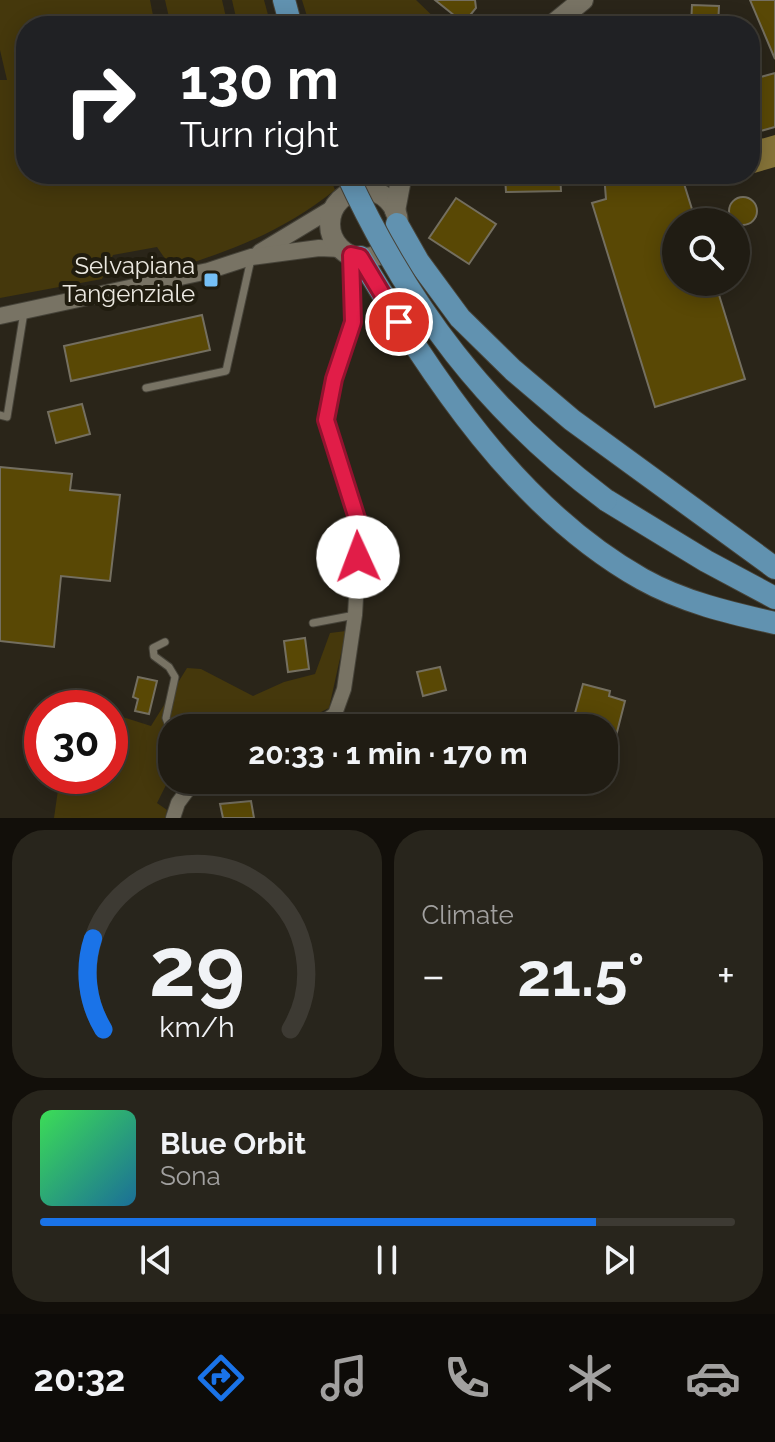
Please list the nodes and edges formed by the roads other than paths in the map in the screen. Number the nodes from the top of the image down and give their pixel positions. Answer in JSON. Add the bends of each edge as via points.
{"nodes":[{"id":1,"x":583,"y":0,"type":"edge"},
{"id":2,"x":563,"y":16,"type":"edge"},
{"id":3,"x":351,"y":184,"type":"edge"},
{"id":4,"x":353,"y":184,"type":"edge"},
{"id":5,"x":357,"y":184,"type":"edge"},
{"id":6,"x":401,"y":184,"type":"edge"},
{"id":7,"x":333,"y":208,"type":"junction"},
{"id":8,"x":396,"y":218,"type":"junction"},
{"id":9,"x":351,"y":254,"type":"junction"},
{"id":10,"x":251,"y":257,"type":"junction"},
{"id":11,"x":25,"y":310,"type":"junction"},
{"id":12,"x":0,"y":316,"type":"edge"},
{"id":13,"x":146,"y":388,"type":"dead end"},
{"id":14,"x":0,"y":415,"type":"edge"},
{"id":15,"x":775,"y":568,"type":"edge"},
{"id":16,"x":775,"y":598,"type":"edge"},
{"id":17,"x":355,"y":615,"type":"junction"},
{"id":18,"x":313,"y":623,"type":"dead end"},
{"id":19,"x":775,"y":623,"type":"edge"},
{"id":20,"x":165,"y":642,"type":"dead end"},
{"id":21,"x":167,"y":714,"type":"edge"},
{"id":22,"x":335,"y":714,"type":"edge"},
{"id":23,"x":185,"y":794,"type":"edge"},
{"id":24,"x":173,"y":818,"type":"edge"}],
"edges":[{"from":1,"to":2,"type":"main road"},
{"from":3,"to":7,"type":"main road"},
{"from":4,"to":16,"type":"main road","bridge":true,"via":[[414,300],[469,375],[547,453],[606,500]]},
{"from":5,"to":8,"type":"main road","via":[[380,194]]},
{"from":6,"to":8,"type":"main road"},
{"from":7,"to":9,"type":"main road","via":[[330,230]]},
{"from":7,"to":10,"type":"street"},
{"from":8,"to":9,"type":"main road","via":[[386,249],[369,257]]},
{"from":8,"to":15,"type":"main road","via":[[418,261],[460,318],[513,370],[572,420]]},
{"from":9,"to":10,"type":"street","via":[[319,248]]},
{"from":9,"to":17,"type":"street","via":[[353,322],[326,420],[360,528]]},
{"from":9,"to":19,"type":"main road","via":[[470,423],[553,514],[642,579],[726,612]]},
{"from":10,"to":11,"type":"street"},
{"from":10,"to":13,"type":"lane","via":[[226,371]]},
{"from":11,"to":12,"type":"street"},
{"from":11,"to":14,"type":"lane","via":[[7,417]]},
{"from":17,"to":18,"type":"lane"},
{"from":17,"to":22,"type":"street"},
{"from":20,"to":21,"type":"lane","via":[[153,648],[154,656],[175,677]]},
{"from":23,"to":24,"type":"street"}]}
